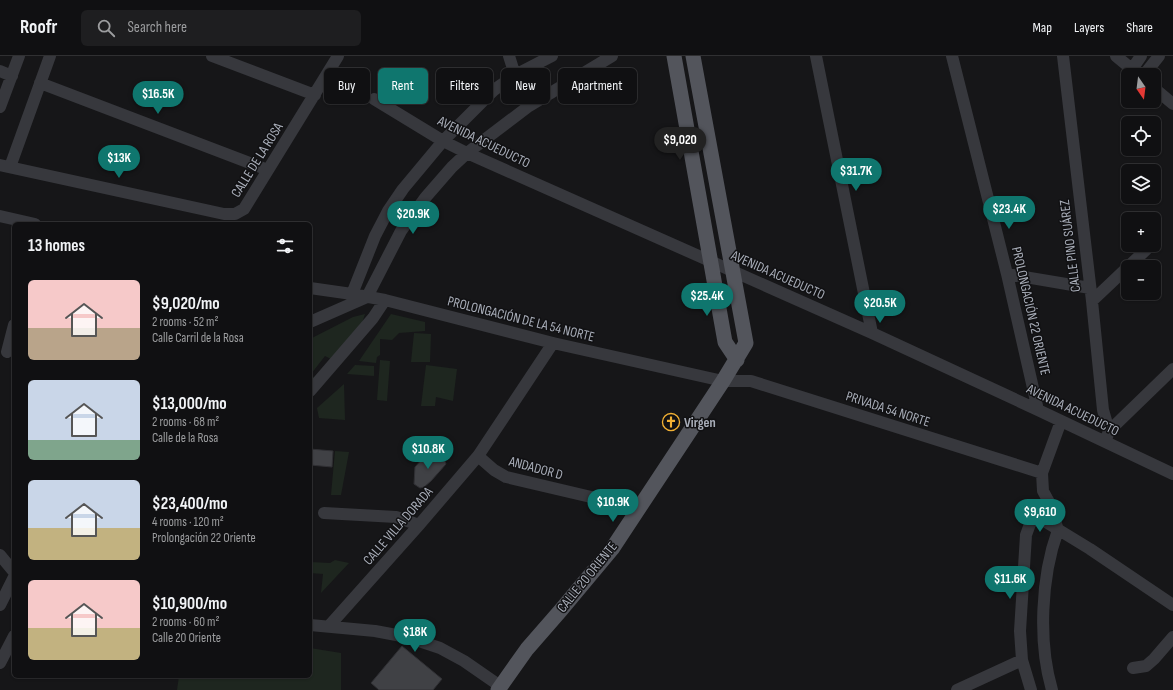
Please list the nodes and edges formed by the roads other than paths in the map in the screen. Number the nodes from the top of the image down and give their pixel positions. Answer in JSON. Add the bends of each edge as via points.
{"nodes":[{"id":1,"x":19,"y":56,"type":"edge"},
{"id":2,"x":50,"y":56,"type":"edge"},
{"id":3,"x":212,"y":56,"type":"edge"},
{"id":4,"x":338,"y":56,"type":"edge"},
{"id":5,"x":509,"y":56,"type":"edge"},
{"id":6,"x":552,"y":56,"type":"edge"},
{"id":7,"x":612,"y":56,"type":"edge"},
{"id":8,"x":674,"y":56,"type":"edge"},
{"id":9,"x":692,"y":56,"type":"edge"},
{"id":10,"x":816,"y":56,"type":"edge"},
{"id":11,"x":952,"y":56,"type":"edge"},
{"id":12,"x":1063,"y":56,"type":"edge"},
{"id":13,"x":1116,"y":56,"type":"edge"},
{"id":14,"x":1141,"y":56,"type":"edge"},
{"id":15,"x":1159,"y":56,"type":"edge"},
{"id":16,"x":513,"y":68,"type":"edge"},
{"id":17,"x":529,"y":68,"type":"edge"},
{"id":18,"x":1130,"y":68,"type":"edge"},
{"id":19,"x":1136,"y":68,"type":"edge"},
{"id":20,"x":1150,"y":68,"type":"edge"},
{"id":21,"x":0,"y":71,"type":"edge"},
{"id":22,"x":12,"y":76,"type":"junction"},
{"id":23,"x":40,"y":83,"type":"junction"},
{"id":24,"x":501,"y":85,"type":"edge"},
{"id":25,"x":1161,"y":94,"type":"edge"},
{"id":26,"x":314,"y":95,"type":"junction"},
{"id":27,"x":374,"y":99,"type":"dead end"},
{"id":28,"x":1173,"y":104,"type":"edge"},
{"id":29,"x":529,"y":106,"type":"joint"},
{"id":30,"x":0,"y":107,"type":"edge"},
{"id":31,"x":443,"y":141,"type":"junction"},
{"id":32,"x":467,"y":152,"type":"junction"},
{"id":33,"x":5,"y":166,"type":"edge"},
{"id":34,"x":268,"y":170,"type":"junction"},
{"id":35,"x":0,"y":216,"type":"edge"},
{"id":36,"x":26,"y":222,"type":"edge"},
{"id":37,"x":1144,"y":252,"type":"edge"},
{"id":38,"x":712,"y":262,"type":"junction"},
{"id":39,"x":733,"y":272,"type":"junction"},
{"id":40,"x":1007,"y":274,"type":"junction"},
{"id":41,"x":312,"y":288,"type":"edge"},
{"id":42,"x":1090,"y":288,"type":"junction"},
{"id":43,"x":352,"y":294,"type":"junction"},
{"id":44,"x":367,"y":297,"type":"junction"},
{"id":45,"x":385,"y":300,"type":"junction"},
{"id":46,"x":1092,"y":301,"type":"junction"},
{"id":47,"x":312,"y":321,"type":"edge"},
{"id":48,"x":12,"y":333,"type":"edge"},
{"id":49,"x":872,"y":333,"type":"junction"},
{"id":50,"x":552,"y":343,"type":"junction"},
{"id":51,"x":7,"y":352,"type":"edge"},
{"id":52,"x":737,"y":360,"type":"junction"},
{"id":53,"x":1173,"y":369,"type":"edge"},
{"id":54,"x":723,"y":381,"type":"junction"},
{"id":55,"x":312,"y":389,"type":"edge"},
{"id":56,"x":1038,"y":410,"type":"junction"},
{"id":57,"x":1061,"y":421,"type":"junction"},
{"id":58,"x":1107,"y":436,"type":"junction"},
{"id":59,"x":478,"y":456,"type":"junction"},
{"id":60,"x":1042,"y":473,"type":"junction"},
{"id":61,"x":1173,"y":474,"type":"edge"},
{"id":62,"x":1048,"y":502,"type":"junction"},
{"id":63,"x":638,"y":508,"type":"junction"},
{"id":64,"x":324,"y":513,"type":"dead end"},
{"id":65,"x":1036,"y":516,"type":"junction"},
{"id":66,"x":419,"y":525,"type":"junction"},
{"id":67,"x":1058,"y":530,"type":"junction"},
{"id":68,"x":0,"y":555,"type":"edge"},
{"id":69,"x":10,"y":582,"type":"edge"},
{"id":70,"x":0,"y":605,"type":"edge"},
{"id":71,"x":1173,"y":605,"type":"edge"},
{"id":72,"x":312,"y":625,"type":"edge"},
{"id":73,"x":329,"y":626,"type":"junction"},
{"id":74,"x":1173,"y":637,"type":"edge"},
{"id":75,"x":12,"y":640,"type":"edge"},
{"id":76,"x":1022,"y":660,"type":"junction"},
{"id":77,"x":0,"y":663,"type":"edge"},
{"id":78,"x":1133,"y":668,"type":"dead end"},
{"id":79,"x":1047,"y":674,"type":"junction"},
{"id":80,"x":1029,"y":684,"type":"edge"},
{"id":81,"x":499,"y":688,"type":"edge"},
{"id":82,"x":957,"y":690,"type":"edge"},
{"id":83,"x":1052,"y":690,"type":"edge"}],
"edges":[{"from":1,"to":22,"type":"street"},
{"from":2,"to":23,"type":"street"},
{"from":3,"to":26,"type":"street"},
{"from":4,"to":26,"type":"street","name":"CALLE DE LA ROSA"},
{"from":5,"to":16,"type":"street"},
{"from":6,"to":17,"type":"street"},
{"from":7,"to":29,"type":"street"},
{"from":8,"to":38,"type":"main road"},
{"from":9,"to":39,"type":"main road","name":"CALLE 20 ORIENTE"},
{"from":10,"to":49,"type":"street"},
{"from":11,"to":40,"type":"street","name":"PROLONGACIÓN 22 ORIENTE"},
{"from":12,"to":42,"type":"street","name":"CALLE PINO SUÁREZ"},
{"from":13,"to":18,"type":"street"},
{"from":14,"to":19,"type":"street"},
{"from":15,"to":20,"type":"street"},
{"from":21,"to":22,"type":"street"},
{"from":22,"to":30,"type":"street"},
{"from":23,"to":33,"type":"street"},
{"from":23,"to":34,"type":"street"},
{"from":24,"to":31,"type":"street"},
{"from":25,"to":28,"type":"street"},
{"from":26,"to":34,"type":"street","name":"CALLE DE LA ROSA"},
{"from":27,"to":31,"type":"street","name":"AVENIDA ACUEDUCTO"},
{"from":29,"to":32,"type":"street"},
{"from":31,"to":32,"type":"street","name":"AVENIDA ACUEDUCTO"},
{"from":31,"to":43,"type":"street","via":[[388,211]]},
{"from":32,"to":38,"type":"street","name":"AVENIDA ACUEDUCTO"},
{"from":32,"to":44,"type":"street","via":[[425,198],[401,231]]},
{"from":33,"to":34,"type":"street","name":"CALLE DE LA ROSA","via":[[235,214],[244,209]]},
{"from":35,"to":36,"type":"street"},
{"from":37,"to":46,"type":"street"},
{"from":38,"to":39,"type":"street","name":"AVENIDA ACUEDUCTO"},
{"from":38,"to":52,"type":"main road","via":[[725,342]]},
{"from":39,"to":49,"type":"street","name":"AVENIDA ACUEDUCTO"},
{"from":39,"to":52,"type":"main road","name":"CALLE 20 ORIENTE","via":[[746,344]]},
{"from":40,"to":42,"type":"street"},
{"from":40,"to":56,"type":"street","name":"PROLONGACIÓN 22 ORIENTE"},
{"from":41,"to":43,"type":"street","name":"PROLONGACIÓN DE LA 54 NORTE"},
{"from":42,"to":46,"type":"street","name":"CALLE PINO SUÁREZ"},
{"from":43,"to":44,"type":"street","name":"PROLONGACIÓN DE LA 54 NORTE"},
{"from":44,"to":45,"type":"street","name":"PROLONGACIÓN DE LA 54 NORTE"},
{"from":44,"to":47,"type":"street"},
{"from":45,"to":50,"type":"street","name":"PROLONGACIÓN DE LA 54 NORTE"},
{"from":45,"to":55,"type":"street","via":[[373,318]]},
{"from":46,"to":58,"type":"street","name":"CALLE PINO SUÁREZ"},
{"from":48,"to":51,"type":"street"},
{"from":49,"to":56,"type":"street","name":"AVENIDA ACUEDUCTO"},
{"from":50,"to":54,"type":"street","name":"PROLONGACIÓN DE LA 54 NORTE"},
{"from":50,"to":59,"type":"street","name":"CALLE VILLA DORADA"},
{"from":52,"to":54,"type":"main road","name":"CALLE 20 ORIENTE"},
{"from":53,"to":58,"type":"street"},
{"from":54,"to":60,"type":"street","name":"PRIVADA 54 NORTE","via":[[751,381]]},
{"from":54,"to":63,"type":"main road","name":"CALLE 20 ORIENTE"},
{"from":56,"to":57,"type":"street","name":"AVENIDA ACUEDUCTO"},
{"from":57,"to":58,"type":"street","name":"AVENIDA ACUEDUCTO"},
{"from":57,"to":60,"type":"street"},
{"from":58,"to":61,"type":"street","name":"AVENIDA ACUEDUCTO"},
{"from":59,"to":63,"type":"street","name":"ANDADOR D","via":[[506,477]]},
{"from":59,"to":66,"type":"street","name":"CALLE VILLA DORADA"},
{"from":60,"to":62,"type":"street","via":[[1043,491]]},
{"from":62,"to":65,"type":"street"},
{"from":62,"to":67,"type":"street"},
{"from":63,"to":81,"type":"main road","name":"CALLE 20 ORIENTE","via":[[612,549],[527,649]]},
{"from":64,"to":66,"type":"street","via":[[396,517]]},
{"from":65,"to":67,"type":"street"},
{"from":65,"to":76,"type":"street","via":[[1026,535],[1020,631]]},
{"from":66,"to":73,"type":"street","name":"CALLE VILLA DORADA"},
{"from":67,"to":71,"type":"street"},
{"from":67,"to":79,"type":"street","via":[[1053,542],[1046,580],[1044,632]]},
{"from":68,"to":69,"type":"street"},
{"from":69,"to":70,"type":"street"},
{"from":72,"to":73,"type":"street"},
{"from":73,"to":81,"type":"street","via":[[407,637],[440,648],[464,661]]},
{"from":74,"to":78,"type":"street","via":[[1146,666]]},
{"from":75,"to":77,"type":"street"},
{"from":76,"to":80,"type":"street"},
{"from":76,"to":82,"type":"street"},
{"from":79,"to":80,"type":"street"},
{"from":79,"to":83,"type":"street"}]}
